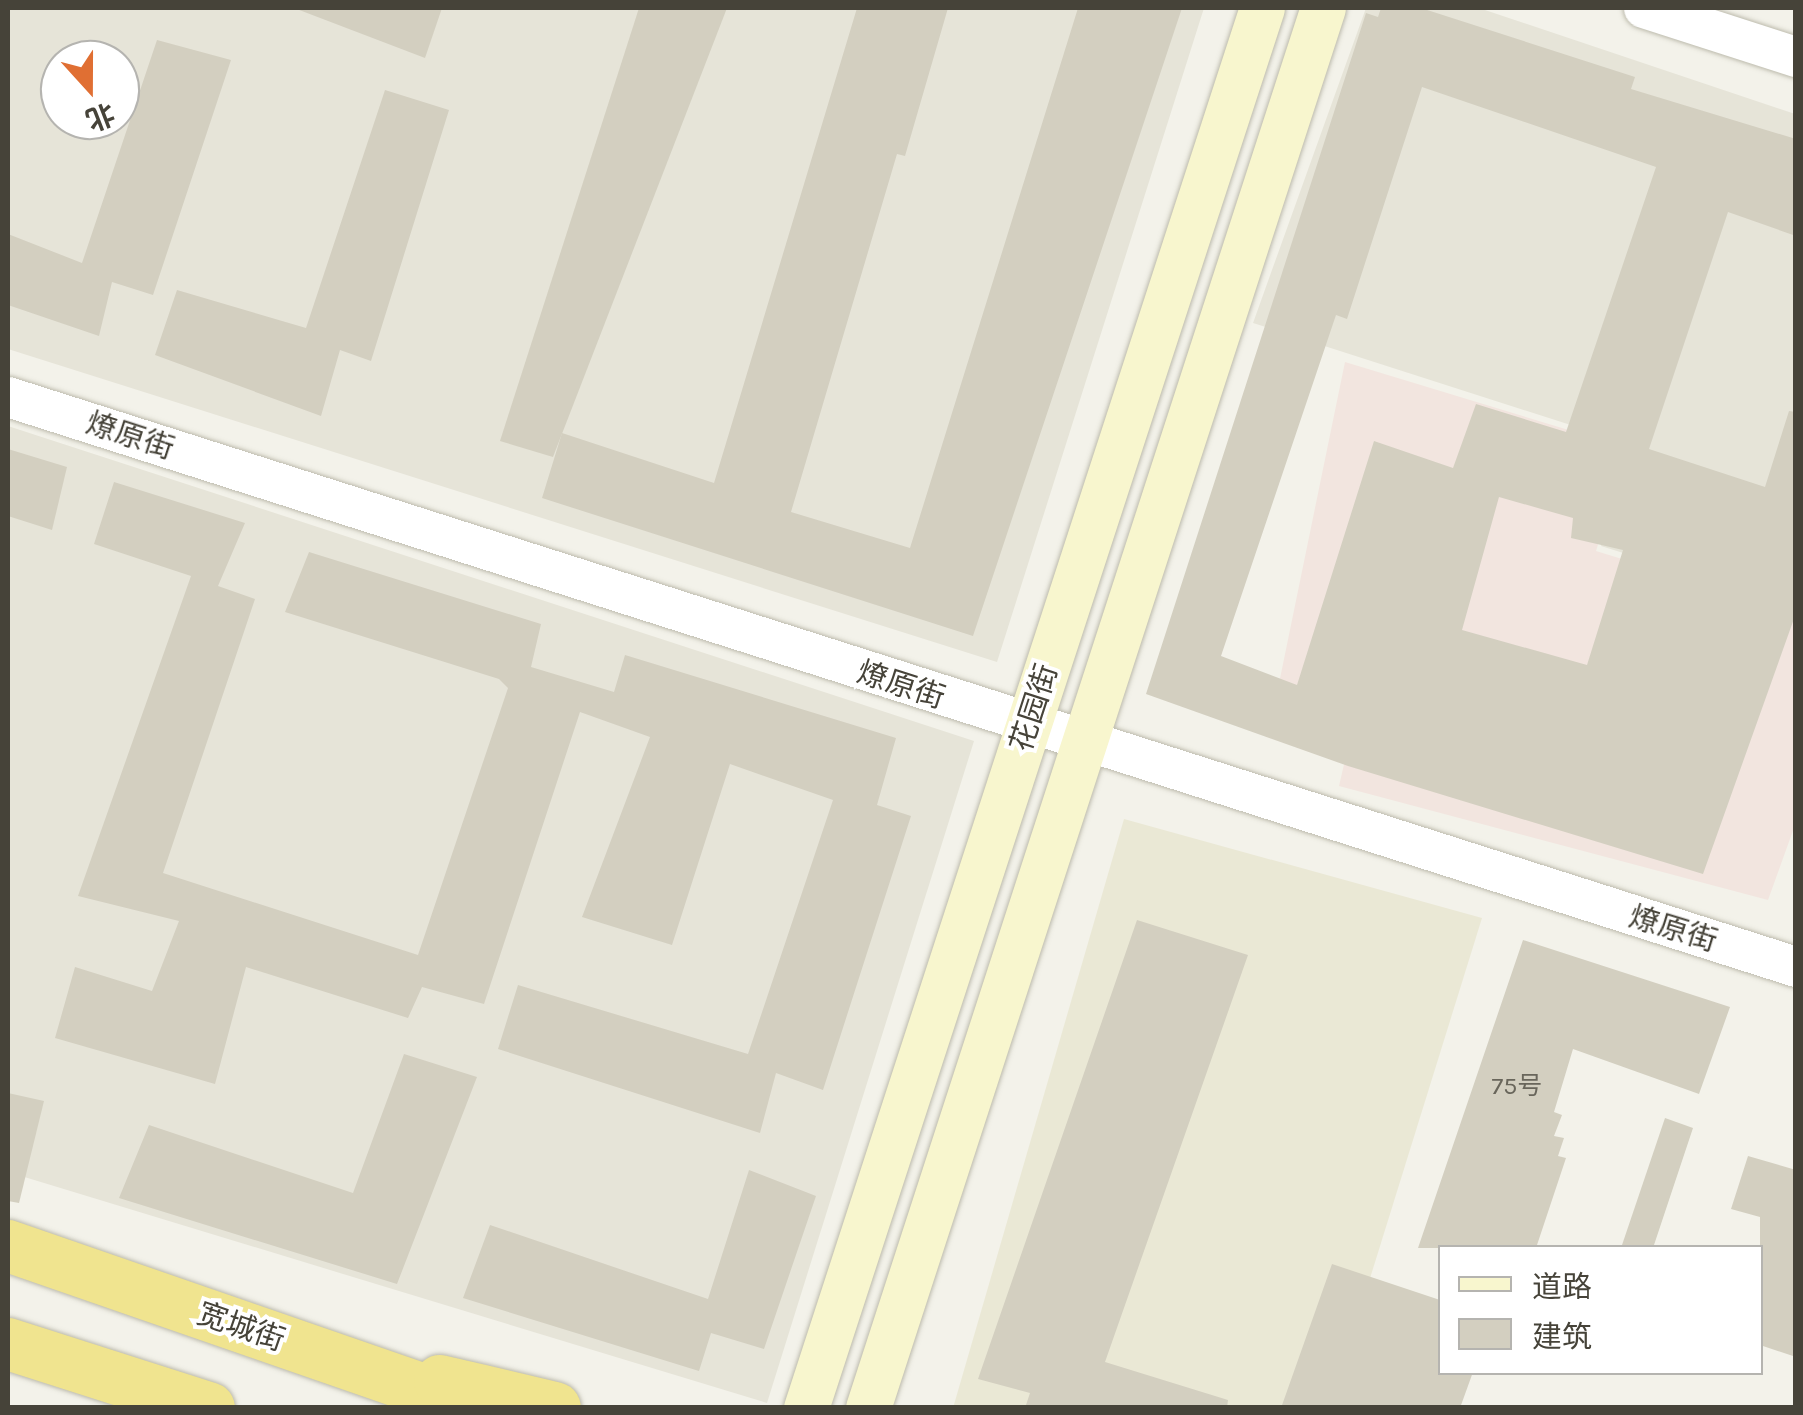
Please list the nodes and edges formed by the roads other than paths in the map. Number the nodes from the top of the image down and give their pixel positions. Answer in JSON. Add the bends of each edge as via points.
{"nodes":[{"id":1,"x":1262,"y":8,"type":"edge"},
{"id":2,"x":1323,"y":8,"type":"edge"},
{"id":3,"x":1644,"y":8,"type":"edge"},
{"id":4,"x":1796,"y":57,"type":"edge"},
{"id":5,"x":8,"y":397,"type":"edge"},
{"id":6,"x":1028,"y":726,"type":"junction"},
{"id":7,"x":1084,"y":744,"type":"junction"},
{"id":8,"x":1796,"y":968,"type":"edge"},
{"id":9,"x":8,"y":1246,"type":"edge"},
{"id":10,"x":8,"y":1344,"type":"edge"},
{"id":11,"x":323,"y":1355,"type":"junction"},
{"id":12,"x":210,"y":1408,"type":"edge"},
{"id":13,"x":476,"y":1408,"type":"edge"},
{"id":14,"x":556,"y":1408,"type":"edge"},
{"id":15,"x":806,"y":1408,"type":"edge"},
{"id":16,"x":868,"y":1408,"type":"edge"}],
"edges":[{"from":1,"to":6,"type":"main road","name":"花园街"},
{"from":2,"to":7,"type":"main road","name":"花园街"},
{"from":3,"to":4,"type":"street"},
{"from":5,"to":6,"type":"street","name":"燎原街"},
{"from":6,"to":7,"type":"street","name":"燎原街"},
{"from":6,"to":15,"type":"main road","name":"花园街"},
{"from":7,"to":8,"type":"street","name":"燎原街"},
{"from":7,"to":16,"type":"main road","name":"花园街"},
{"from":9,"to":11,"type":"highway","name":"宽城街"},
{"from":10,"to":12,"type":"highway"},
{"from":11,"to":13,"type":"highway","name":"宽城街"},
{"from":11,"to":14,"type":"highway"}]}
